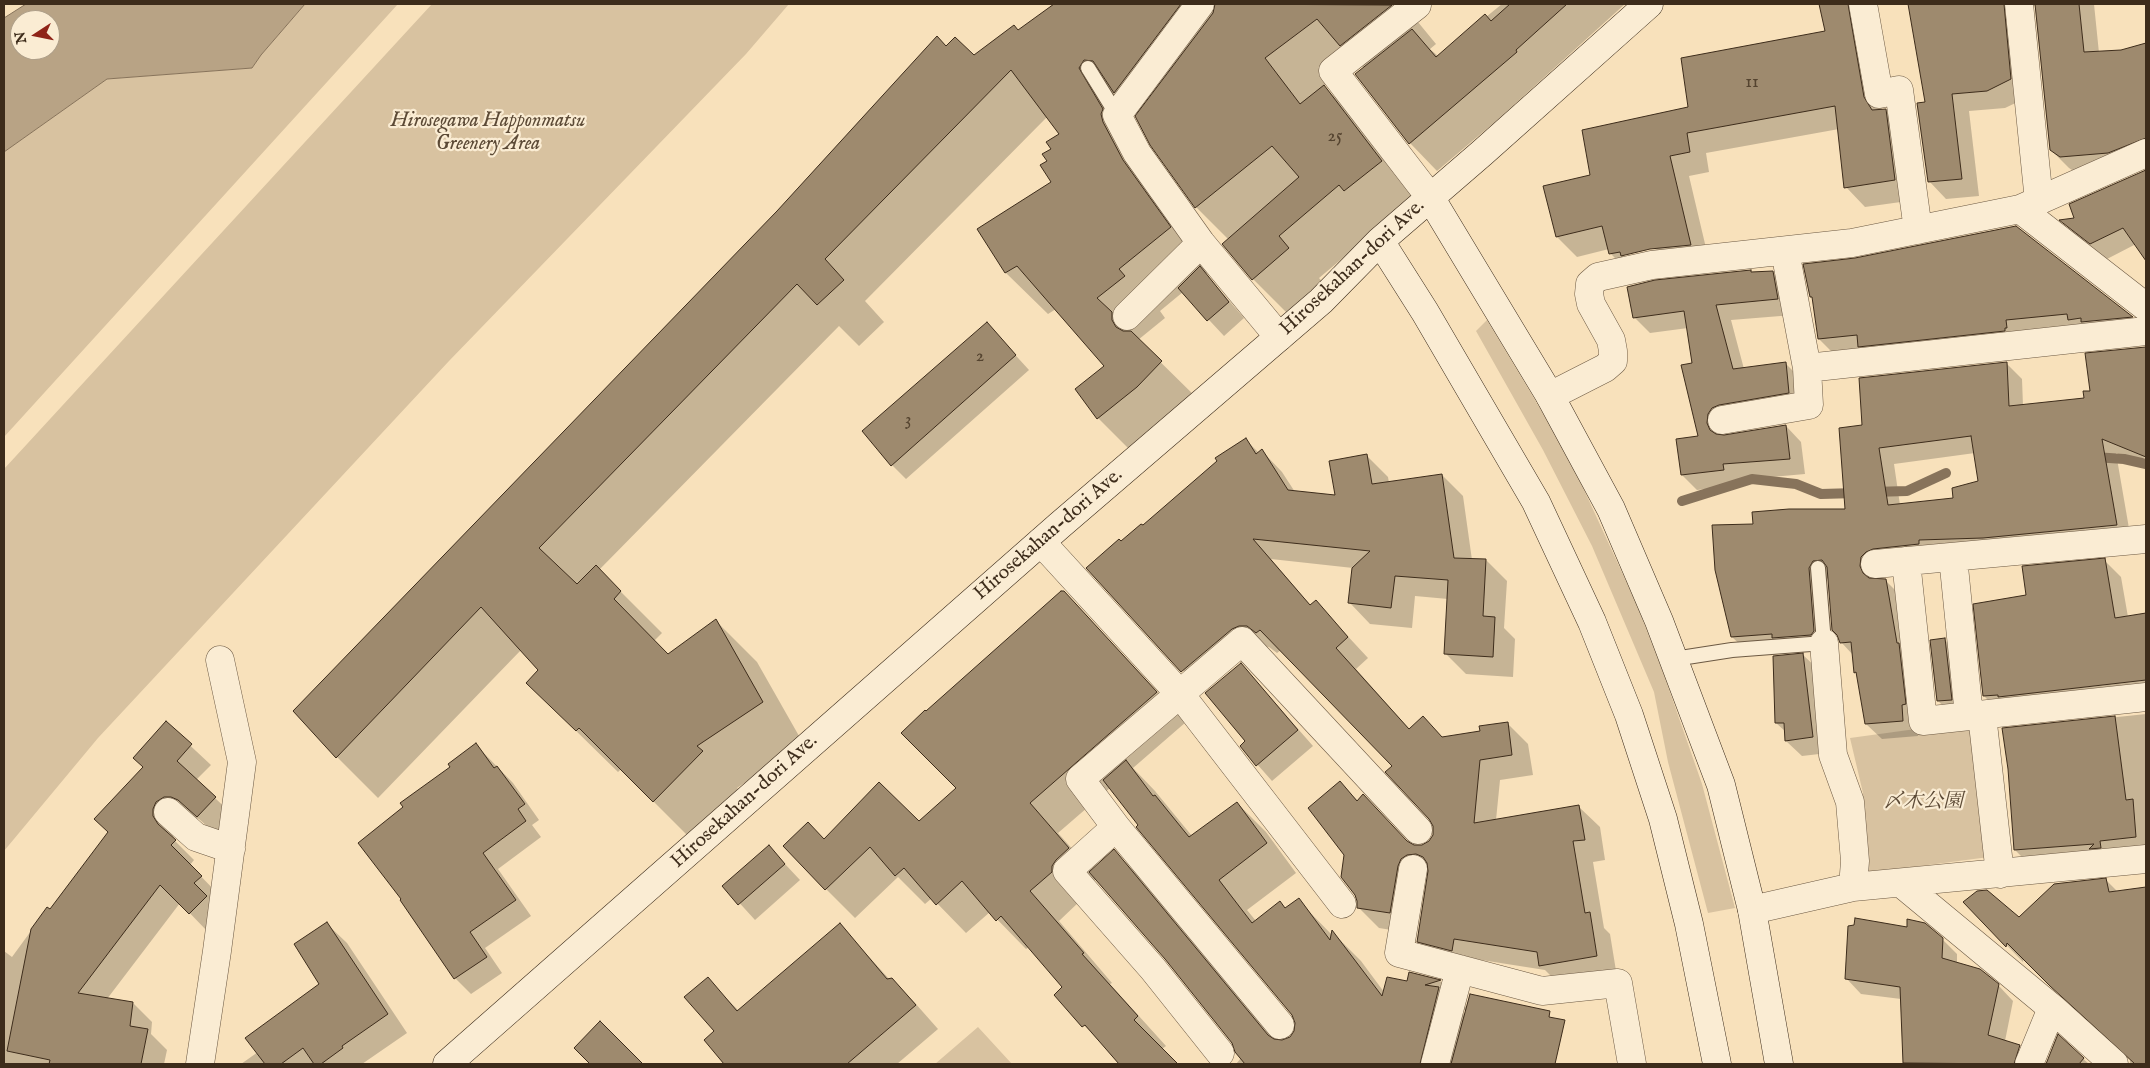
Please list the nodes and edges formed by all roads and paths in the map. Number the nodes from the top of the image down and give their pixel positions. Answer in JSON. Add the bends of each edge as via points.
{"nodes":[{"id":1,"x":1649,"y":4,"type":"edge"},
{"id":2,"x":1863,"y":4,"type":"edge"},
{"id":3,"x":2019,"y":4,"type":"edge"},
{"id":4,"x":1197,"y":5,"type":"edge"},
{"id":5,"x":1417,"y":5,"type":"dead end"},
{"id":6,"x":1088,"y":68,"type":"dead end"},
{"id":7,"x":1117,"y":115,"type":"junction"},
{"id":8,"x":2146,"y":153,"type":"edge"},
{"id":9,"x":1430,"y":197,"type":"junction"},
{"id":10,"x":2030,"y":205,"type":"junction"},
{"id":11,"x":1918,"y":230,"type":"junction"},
{"id":12,"x":1380,"y":241,"type":"junction"},
{"id":13,"x":1201,"y":243,"type":"junction"},
{"id":14,"x":1784,"y":251,"type":"junction"},
{"id":15,"x":2146,"y":307,"type":"edge"},
{"id":16,"x":1127,"y":316,"type":"dead end"},
{"id":17,"x":2146,"y":331,"type":"edge"},
{"id":18,"x":1279,"y":337,"type":"junction"},
{"id":19,"x":1807,"y":368,"type":"junction"},
{"id":20,"x":1550,"y":396,"type":"junction"},
{"id":21,"x":1722,"y":420,"type":"dead end"},
{"id":22,"x":2146,"y":539,"type":"edge"},
{"id":23,"x":1041,"y":542,"type":"junction"},
{"id":24,"x":1953,"y":557,"type":"junction"},
{"id":25,"x":1906,"y":561,"type":"junction"},
{"id":26,"x":1875,"y":564,"type":"dead end"},
{"id":27,"x":1818,"y":568,"type":"dead end"},
{"id":28,"x":1824,"y":643,"type":"junction"},
{"id":29,"x":1674,"y":659,"type":"junction"},
{"id":30,"x":220,"y":660,"type":"dead end"},
{"id":31,"x":1180,"y":694,"type":"junction"},
{"id":32,"x":2146,"y":697,"type":"edge"},
{"id":33,"x":1976,"y":716,"type":"junction"},
{"id":34,"x":168,"y":812,"type":"dead end"},
{"id":35,"x":1116,"y":827,"type":"junction"},
{"id":36,"x":1418,"y":830,"type":"dead end"},
{"id":37,"x":231,"y":849,"type":"junction"},
{"id":38,"x":2146,"y":860,"type":"edge"},
{"id":39,"x":1413,"y":869,"type":"dead end"},
{"id":40,"x":2000,"y":874,"type":"junction"},
{"id":41,"x":1901,"y":883,"type":"junction"},
{"id":42,"x":1853,"y":887,"type":"junction"},
{"id":43,"x":1342,"y":904,"type":"dead end"},
{"id":44,"x":1752,"y":910,"type":"junction"},
{"id":45,"x":1460,"y":969,"type":"junction"},
{"id":46,"x":2052,"y":1008,"type":"junction"},
{"id":47,"x":1280,"y":1025,"type":"dead end"},
{"id":48,"x":1220,"y":1053,"type":"dead end"},
{"id":49,"x":200,"y":1064,"type":"edge"},
{"id":50,"x":447,"y":1064,"type":"edge"},
{"id":51,"x":1435,"y":1064,"type":"edge"},
{"id":52,"x":1632,"y":1064,"type":"edge"},
{"id":53,"x":1717,"y":1064,"type":"edge"},
{"id":54,"x":1779,"y":1064,"type":"edge"},
{"id":55,"x":2029,"y":1064,"type":"edge"},
{"id":56,"x":2114,"y":1064,"type":"edge"}],
"edges":[{"from":1,"to":9,"type":"street","name":"Hirosekahan-dori Ave."},
{"from":2,"to":11,"type":"street","via":[[1879,94],[1899,90]]},
{"from":3,"to":10,"type":"street"},
{"from":4,"to":7,"type":"street"},
{"from":5,"to":9,"type":"street","via":[[1333,71]]},
{"from":6,"to":7,"type":"lane"},
{"from":7,"to":13,"type":"street","via":[[1138,152]]},
{"from":8,"to":10,"type":"street"},
{"from":9,"to":12,"type":"street","name":"Hirosekahan-dori Ave."},
{"from":9,"to":20,"type":"street"},
{"from":10,"to":11,"type":"street"},
{"from":10,"to":15,"type":"street"},
{"from":11,"to":14,"type":"street","via":[[1852,243]]},
{"from":12,"to":18,"type":"street","name":"Hirosekahan-dori Ave.","via":[[1321,301]]},
{"from":12,"to":53,"type":"street","via":[[1536,502],[1595,630],[1629,715],[1663,819],[1689,924]]},
{"from":13,"to":16,"type":"street"},
{"from":13,"to":18,"type":"street"},
{"from":14,"to":19,"type":"street"},
{"from":14,"to":20,"type":"street","via":[[1652,265],[1598,277],[1590,284],[1589,294],[1591,304],[1611,340],[1612,361],[1605,368]]},
{"from":17,"to":19,"type":"street"},
{"from":18,"to":23,"type":"street","name":"Hirosekahan-dori Ave."},
{"from":19,"to":21,"type":"street","via":[[1809,405]]},
{"from":20,"to":29,"type":"street","via":[[1611,509]]},
{"from":22,"to":24,"type":"street"},
{"from":23,"to":31,"type":"street"},
{"from":23,"to":50,"type":"street","name":"Hirosekahan-dori Ave."},
{"from":24,"to":25,"type":"street"},
{"from":24,"to":33,"type":"street"},
{"from":25,"to":26,"type":"street"},
{"from":25,"to":33,"type":"street","via":[[1923,721]]},
{"from":27,"to":28,"type":"lane"},
{"from":28,"to":29,"type":"lane","via":[[1732,650]]},
{"from":28,"to":42,"type":"street","via":[[1834,755],[1850,802],[1855,860]]},
{"from":29,"to":44,"type":"street","via":[[1721,785]]},
{"from":30,"to":37,"type":"street","via":[[242,762]]},
{"from":31,"to":35,"type":"street","via":[[1080,779]]},
{"from":31,"to":36,"type":"street","via":[[1242,641]]},
{"from":31,"to":43,"type":"street"},
{"from":32,"to":33,"type":"street"},
{"from":33,"to":40,"type":"street"},
{"from":34,"to":37,"type":"street","via":[[196,837]]},
{"from":35,"to":47,"type":"street"},
{"from":35,"to":48,"type":"street","via":[[1067,872],[1153,969]]},
{"from":37,"to":49,"type":"street"},
{"from":38,"to":40,"type":"street"},
{"from":39,"to":45,"type":"street","via":[[1399,953]]},
{"from":40,"to":41,"type":"street"},
{"from":41,"to":42,"type":"street"},
{"from":41,"to":46,"type":"street"},
{"from":42,"to":44,"type":"street"},
{"from":44,"to":54,"type":"street"},
{"from":45,"to":51,"type":"street"},
{"from":45,"to":52,"type":"street","via":[[1542,991],[1618,983]]},
{"from":46,"to":55,"type":"street"},
{"from":46,"to":56,"type":"street"}]}
